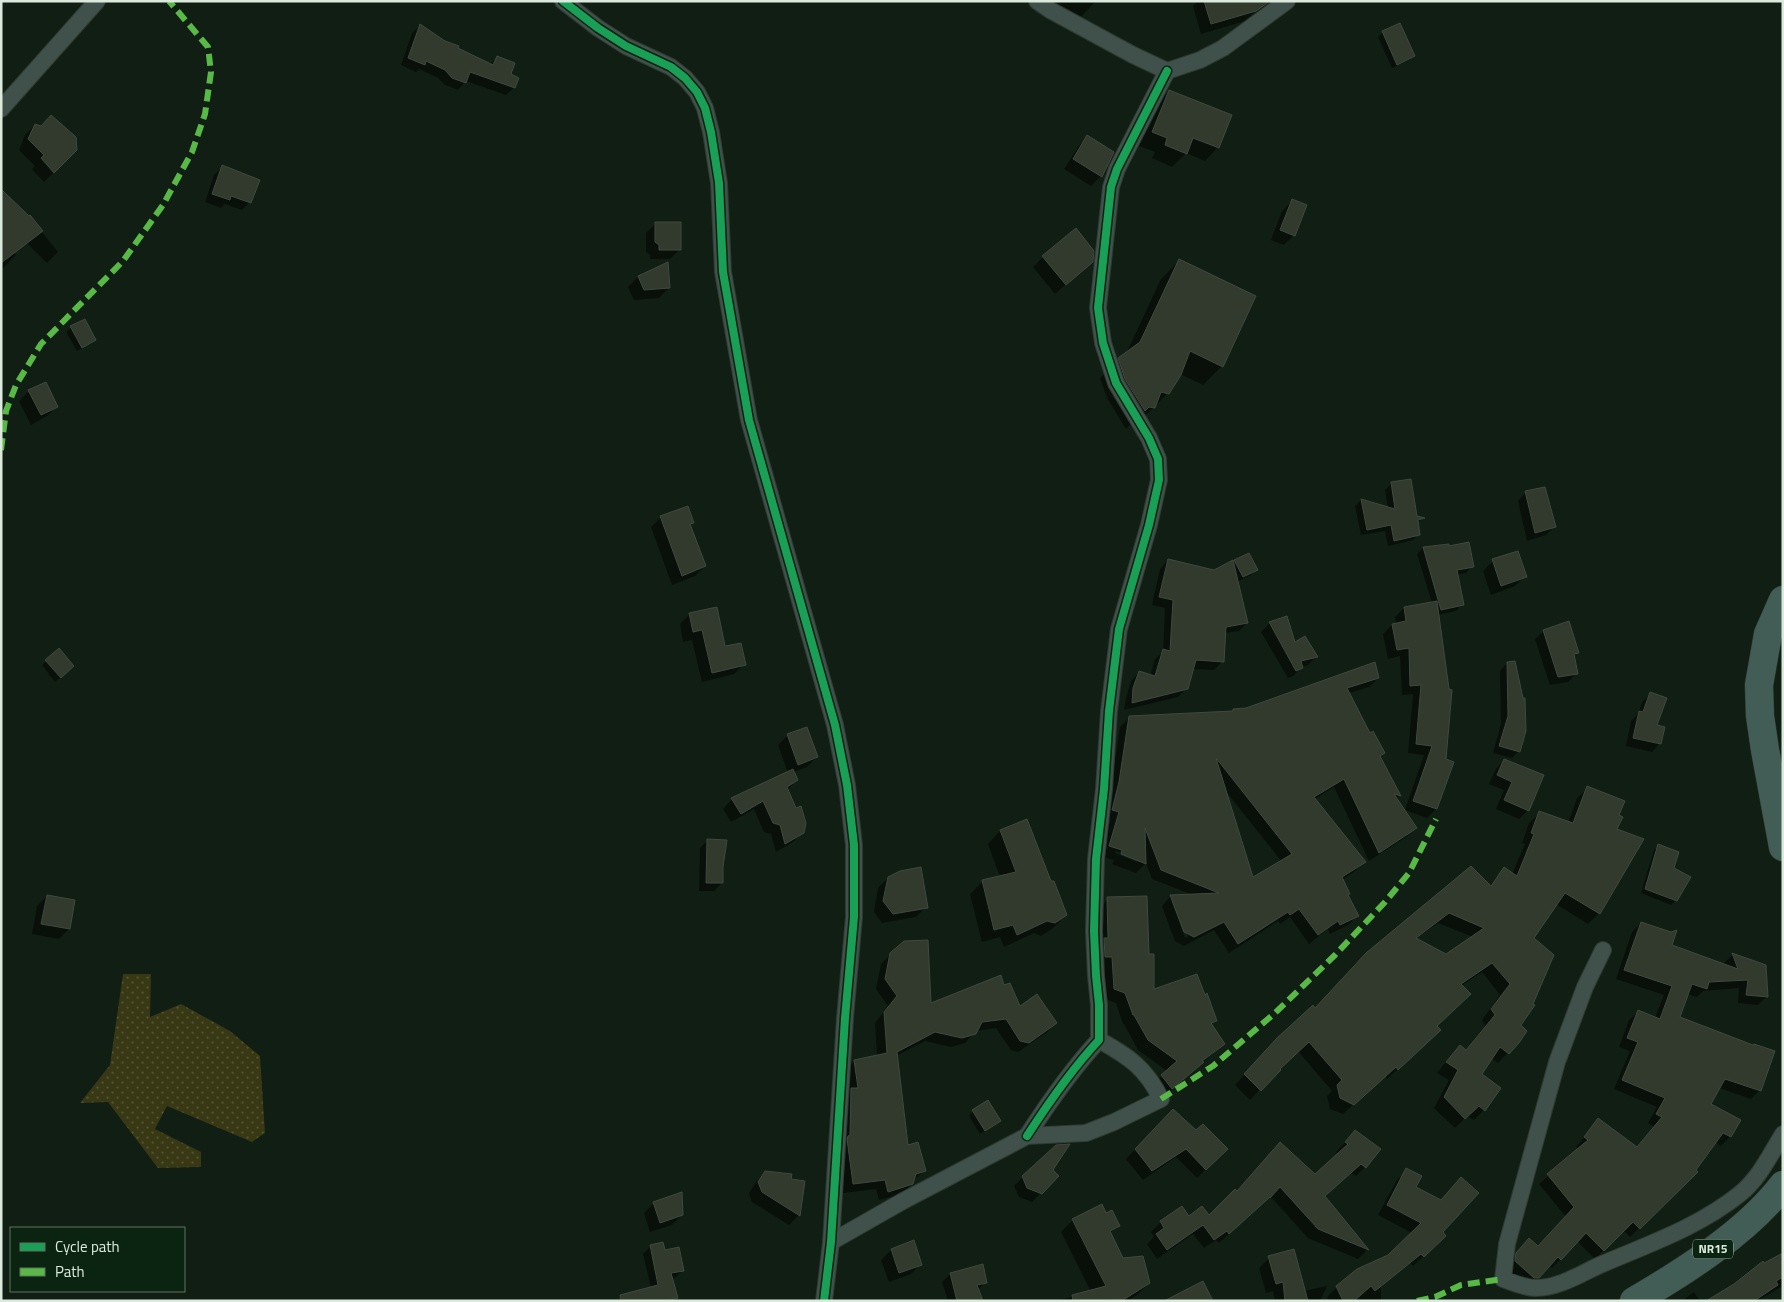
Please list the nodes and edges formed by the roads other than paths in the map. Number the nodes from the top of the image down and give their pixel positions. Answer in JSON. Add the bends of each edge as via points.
{"nodes":[{"id":1,"x":97,"y":1,"type":"edge"},
{"id":2,"x":563,"y":1,"type":"edge"},
{"id":3,"x":1038,"y":1,"type":"edge"},
{"id":4,"x":1287,"y":1,"type":"edge"},
{"id":5,"x":1167,"y":71,"type":"junction"},
{"id":6,"x":1,"y":109,"type":"edge"},
{"id":7,"x":1783,"y":600,"type":"edge"},
{"id":8,"x":1783,"y":847,"type":"edge"},
{"id":9,"x":1603,"y":950,"type":"dead end"},
{"id":10,"x":1099,"y":1040,"type":"junction"},
{"id":11,"x":1783,"y":1134,"type":"edge"},
{"id":12,"x":1027,"y":1136,"type":"junction"},
{"id":13,"x":1783,"y":1185,"type":"edge"},
{"id":14,"x":832,"y":1242,"type":"junction"},
{"id":15,"x":824,"y":1301,"type":"edge"},
{"id":16,"x":1634,"y":1301,"type":"edge"}],
"edges":[{"from":1,"to":6,"type":"street"},
{"from":2,"to":14,"type":"street","via":[[598,28],[671,67],[685,78],[705,108],[711,132],[719,183],[723,272],[749,420],[835,724],[854,845],[854,917]]},
{"from":3,"to":5,"type":"street"},
{"from":4,"to":5,"type":"street","via":[[1223,48]]},
{"from":5,"to":10,"type":"street","via":[[1116,169],[1111,187],[1098,308],[1103,343],[1116,383],[1149,438],[1158,459],[1159,480],[1119,629],[1109,711],[1095,877]]},
{"from":7,"to":8,"type":"highway","via":[[1768,634],[1759,685],[1765,750]]},
{"from":9,"to":11,"type":"street","via":[[1585,987],[1557,1062],[1507,1244],[1504,1279],[1537,1288],[1561,1283],[1681,1231],[1743,1192],[1759,1174]]},
{"from":10,"to":12,"type":"street","via":[[1077,1063]]},
{"from":10,"to":12,"type":"street","via":[[1125,1054],[1142,1069],[1161,1099],[1086,1133]]},
{"from":12,"to":14,"type":"street"},
{"from":13,"to":16,"type":"highway","number":"NR15","via":[[1738,1230],[1702,1258]]},
{"from":14,"to":15,"type":"street"}]}
